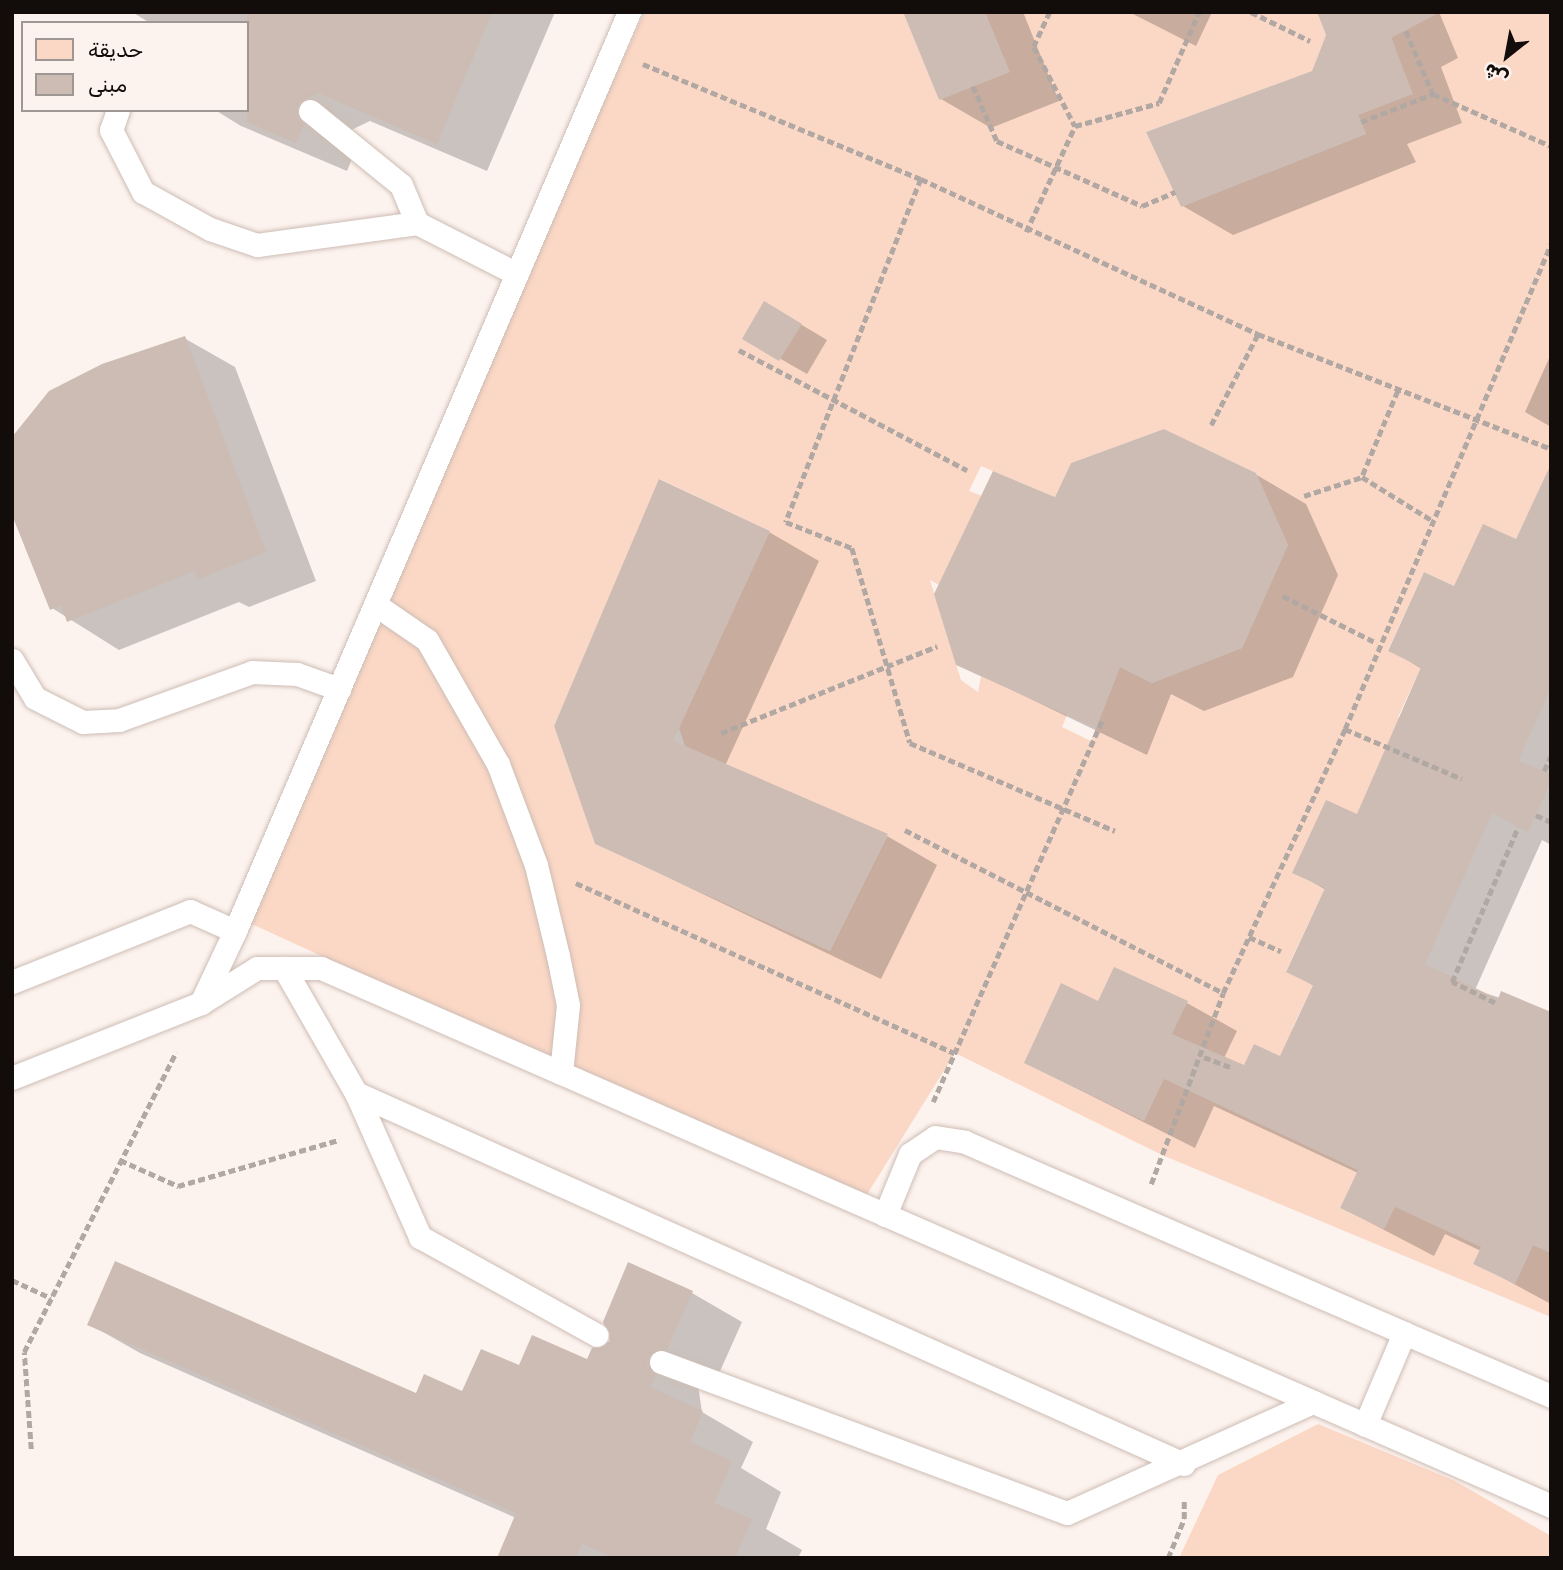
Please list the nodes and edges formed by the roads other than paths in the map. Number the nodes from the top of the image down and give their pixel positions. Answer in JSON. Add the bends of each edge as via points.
{"nodes":[{"id":1,"x":629,"y":12,"type":"edge"},
{"id":2,"x":310,"y":111,"type":"dead end"},
{"id":3,"x":117,"y":112,"type":"edge"},
{"id":4,"x":417,"y":223,"type":"junction"},
{"id":5,"x":517,"y":274,"type":"junction"},
{"id":6,"x":376,"y":605,"type":"junction"},
{"id":7,"x":12,"y":660,"type":"edge"},
{"id":8,"x":339,"y":689,"type":"junction"},
{"id":9,"x":235,"y":931,"type":"junction"},
{"id":10,"x":284,"y":968,"type":"junction"},
{"id":11,"x":12,"y":982,"type":"edge"},
{"id":12,"x":201,"y":1003,"type":"junction"},
{"id":13,"x":561,"y":1073,"type":"junction"},
{"id":14,"x":12,"y":1078,"type":"edge"},
{"id":15,"x":356,"y":1093,"type":"junction"},
{"id":16,"x":885,"y":1215,"type":"junction"},
{"id":17,"x":1404,"y":1333,"type":"junction"},
{"id":18,"x":597,"y":1335,"type":"dead end"},
{"id":19,"x":662,"y":1362,"type":"dead end"},
{"id":20,"x":1551,"y":1396,"type":"edge"},
{"id":21,"x":1313,"y":1402,"type":"junction"},
{"id":22,"x":1365,"y":1424,"type":"junction"},
{"id":23,"x":1184,"y":1464,"type":"junction"},
{"id":24,"x":1551,"y":1506,"type":"edge"}],
"edges":[{"from":1,"to":5,"type":"lane"},
{"from":2,"to":4,"type":"lane","via":[[401,185]]},
{"from":3,"to":4,"type":"lane","via":[[111,130],[143,192],[210,229],[257,246]]},
{"from":4,"to":5,"type":"lane"},
{"from":5,"to":6,"type":"lane"},
{"from":6,"to":8,"type":"lane"},
{"from":6,"to":13,"type":"lane","via":[[427,640],[498,764],[536,865],[568,1005]]},
{"from":7,"to":8,"type":"lane","via":[[35,698],[83,722],[119,720],[252,672],[297,674]]},
{"from":8,"to":9,"type":"lane"},
{"from":9,"to":11,"type":"lane","via":[[190,911]]},
{"from":9,"to":12,"type":"lane"},
{"from":10,"to":12,"type":"lane","via":[[257,968]]},
{"from":10,"to":13,"type":"lane","via":[[321,968]]},
{"from":10,"to":15,"type":"lane"},
{"from":12,"to":14,"type":"lane"},
{"from":13,"to":16,"type":"lane"},
{"from":15,"to":18,"type":"lane","via":[[421,1237]]},
{"from":15,"to":23,"type":"lane"},
{"from":16,"to":17,"type":"lane","via":[[910,1154],[935,1137],[965,1142]]},
{"from":16,"to":21,"type":"lane"},
{"from":17,"to":20,"type":"lane"},
{"from":17,"to":22,"type":"lane"},
{"from":19,"to":23,"type":"lane","via":[[1067,1513]]},
{"from":21,"to":22,"type":"lane"},
{"from":21,"to":23,"type":"lane"},
{"from":22,"to":24,"type":"lane"}]}
